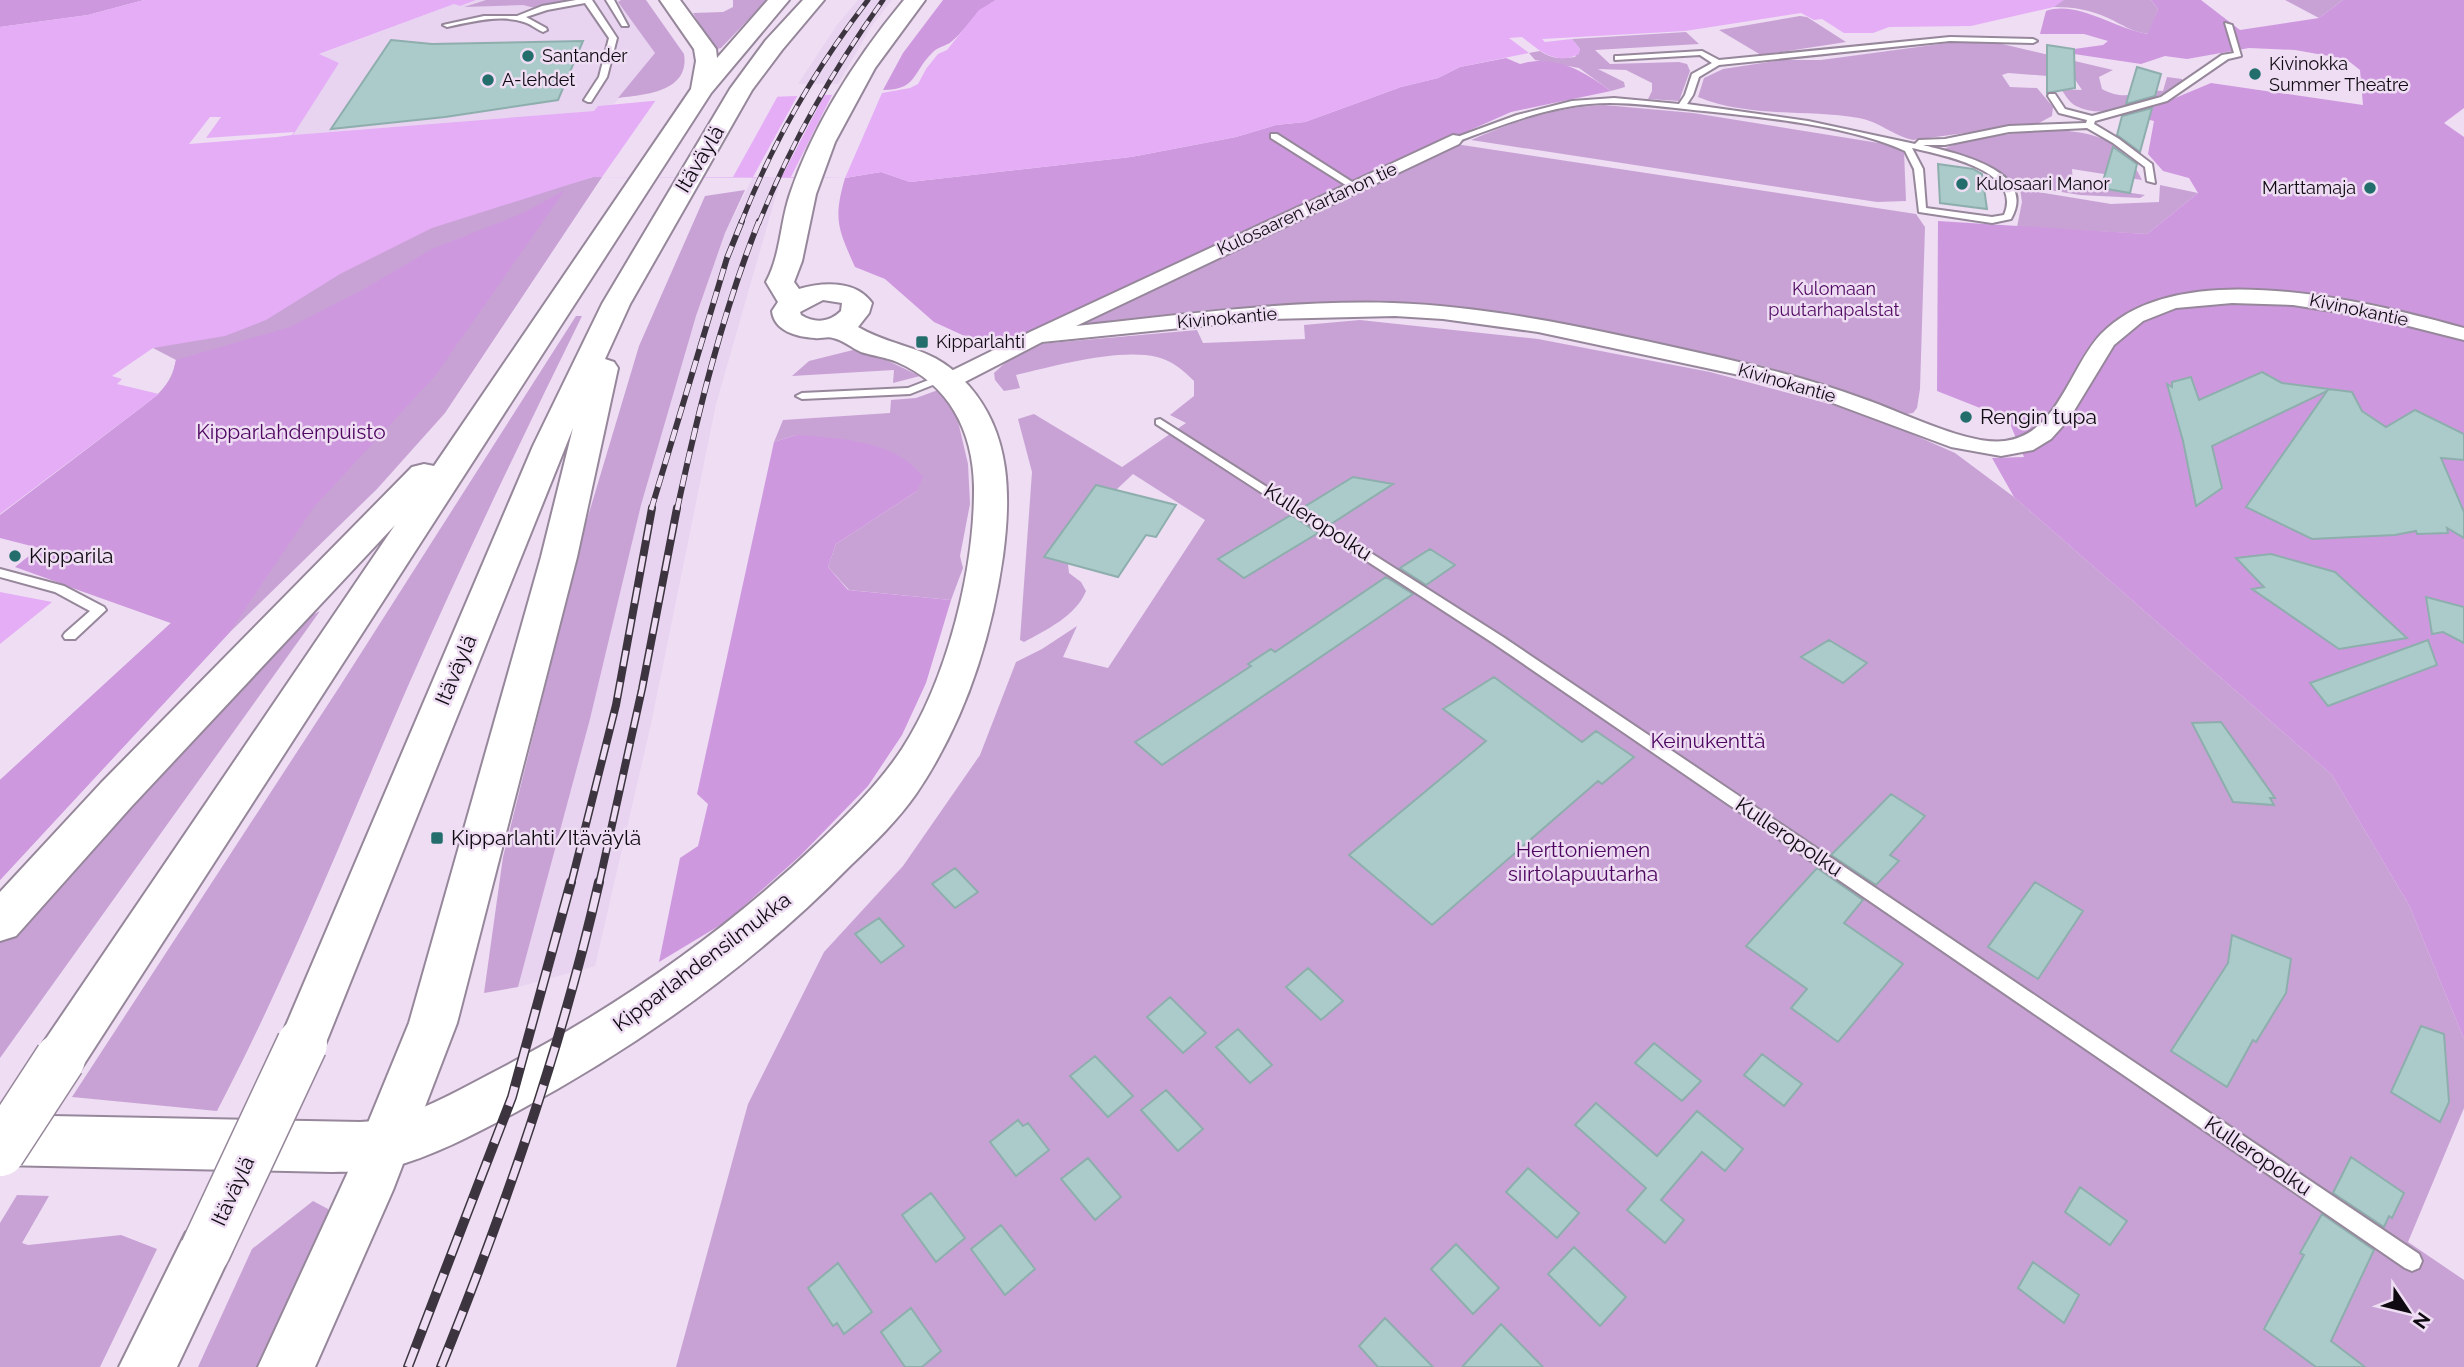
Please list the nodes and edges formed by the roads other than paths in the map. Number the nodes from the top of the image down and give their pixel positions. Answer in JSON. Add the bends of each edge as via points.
{"nodes":[{"id":1,"x":587,"y":0,"type":"edge"},
{"id":2,"x":610,"y":0,"type":"edge"},
{"id":3,"x":670,"y":0,"type":"edge"},
{"id":4,"x":779,"y":0,"type":"edge"},
{"id":5,"x":814,"y":0,"type":"edge"},
{"id":6,"x":915,"y":0,"type":"edge"},
{"id":7,"x":515,"y":19,"type":"junction"},
{"id":8,"x":625,"y":24,"type":"dead end"},
{"id":9,"x":447,"y":25,"type":"dead end"},
{"id":10,"x":2228,"y":26,"type":"dead end"},
{"id":11,"x":542,"y":30,"type":"dead end"},
{"id":12,"x":1863,"y":37,"type":"dead end"},
{"id":13,"x":2034,"y":41,"type":"dead end"},
{"id":14,"x":1872,"y":47,"type":"junction"},
{"id":15,"x":1618,"y":58,"type":"dead end"},
{"id":16,"x":1717,"y":63,"type":"junction"},
{"id":17,"x":702,"y":89,"type":"junction"},
{"id":18,"x":2052,"y":96,"type":"dead end"},
{"id":19,"x":588,"y":100,"type":"dead end"},
{"id":20,"x":1682,"y":105,"type":"junction"},
{"id":21,"x":2062,"y":111,"type":"junction"},
{"id":22,"x":2090,"y":122,"type":"junction"},
{"id":23,"x":2043,"y":127,"type":"junction"},
{"id":24,"x":1274,"y":136,"type":"dead end"},
{"id":25,"x":1453,"y":140,"type":"joint"},
{"id":26,"x":1900,"y":143,"type":"junction"},
{"id":27,"x":2152,"y":181,"type":"dead end"},
{"id":28,"x":1355,"y":187,"type":"junction"},
{"id":29,"x":790,"y":265,"type":"junction"},
{"id":30,"x":823,"y":292,"type":"junction"},
{"id":31,"x":793,"y":303,"type":"junction"},
{"id":32,"x":616,"y":304,"type":"junction"},
{"id":33,"x":847,"y":319,"type":"junction"},
{"id":34,"x":2464,"y":334,"type":"edge"},
{"id":35,"x":1037,"y":336,"type":"junction"},
{"id":36,"x":947,"y":379,"type":"junction"},
{"id":37,"x":802,"y":396,"type":"dead end"},
{"id":38,"x":493,"y":402,"type":"junction"},
{"id":39,"x":1160,"y":422,"type":"dead end"},
{"id":40,"x":0,"y":573,"type":"edge"},
{"id":41,"x":70,"y":636,"type":"dead end"},
{"id":42,"x":0,"y":922,"type":"edge"},
{"id":43,"x":0,"y":1140,"type":"edge"},
{"id":44,"x":387,"y":1144,"type":"junction"},
{"id":45,"x":0,"y":1151,"type":"edge"},
{"id":46,"x":2412,"y":1261,"type":"dead end"},
{"id":47,"x":147,"y":1367,"type":"edge"},
{"id":48,"x":286,"y":1367,"type":"edge"}],
"edges":[{"from":1,"to":7,"type":"lane"},
{"from":1,"to":19,"type":"lane","via":[[613,38],[603,77]]},
{"from":2,"to":8,"type":"lane"},
{"from":3,"to":17,"type":"main road","via":[[705,49]]},
{"from":4,"to":17,"type":"main road","name":"Itäväylä"},
{"from":5,"to":32,"type":"main road","name":"Itäväylä","via":[[741,89]]},
{"from":6,"to":29,"type":"main road","via":[[884,39],[830,132],[796,223]]},
{"from":7,"to":9,"type":"lane"},
{"from":7,"to":11,"type":"lane"},
{"from":10,"to":22,"type":"lane","via":[[2238,54],[2225,57],[2164,99]]},
{"from":12,"to":14,"type":"lane"},
{"from":13,"to":14,"type":"lane","via":[[1950,39]]},
{"from":14,"to":16,"type":"lane"},
{"from":15,"to":16,"type":"lane","via":[[1702,53]]},
{"from":16,"to":20,"type":"lane","via":[[1695,76]]},
{"from":17,"to":38,"type":"main road","name":"Itäväylä"},
{"from":18,"to":21,"type":"lane"},
{"from":20,"to":25,"type":"lane","name":"Kulosaaren kartanon tie","via":[[1593,100],[1517,117]]},
{"from":20,"to":26,"type":"lane","name":"Kulosaaren kartanon tie","via":[[1863,132]]},
{"from":21,"to":22,"type":"lane"},
{"from":21,"to":23,"type":"lane","via":[[2060,120]]},
{"from":22,"to":23,"type":"lane","via":[[2071,128]]},
{"from":22,"to":27,"type":"lane","via":[[2149,166]]},
{"from":23,"to":26,"type":"lane","via":[[1945,142]]},
{"from":24,"to":28,"type":"lane"},
{"from":25,"to":28,"type":"street","name":"Kulosaaren kartanon tie"},
{"from":26,"to":26,"type":"lane","name":"Kulosaaren kartanon tie","via":[[1977,163],[1998,175],[2009,185],[2013,201],[2008,217],[1992,220],[1922,210],[1916,162]]},
{"from":28,"to":35,"type":"street","name":"Kulosaaren kartanon tie"},
{"from":29,"to":30,"type":"main road"},
{"from":29,"to":31,"type":"main road","via":[[780,282]]},
{"from":30,"to":31,"type":"main road"},
{"from":30,"to":33,"type":"main road","via":[[851,296],[858,303]]},
{"from":31,"to":33,"type":"main road","via":[[786,311],[794,326],[821,330]]},
{"from":32,"to":44,"type":"main road","via":[[563,544],[436,1010]]},
{"from":32,"to":47,"type":"main road","name":"Itäväylä","bridge":true,"via":[[549,446],[302,1045]]},
{"from":33,"to":36,"type":"main road","name":"Kipparlahdensilmukka","via":[[876,347],[904,353]]},
{"from":34,"to":35,"type":"street","name":"Kivinokantie","via":[[2318,300],[2281,296],[2181,300],[2119,328],[2041,439],[1999,449],[1963,442],[1837,396],[1730,366],[1448,314],[1350,309]]},
{"from":35,"to":36,"type":"street","name":"Kulosaaren kartanon tie"},
{"from":36,"to":37,"type":"lane","via":[[910,391]]},
{"from":36,"to":44,"type":"main road","name":"Kipparlahdensilmukka","via":[[981,429],[987,454],[987,549],[961,664],[937,724],[900,785],[828,863],[699,969],[524,1083]]},
{"from":38,"to":42,"type":"main road"},
{"from":38,"to":45,"type":"main road","name":"Itäväylä","bridge":true},
{"from":39,"to":46,"type":"lane","name":"Kulleropolku","via":[[1492,635]]},
{"from":40,"to":41,"type":"lane","via":[[59,589],[99,610]]},
{"from":43,"to":44,"type":"main road","name":"Kipparlahdensilmukka","via":[[332,1147]]},
{"from":44,"to":48,"type":"main road"}]}
